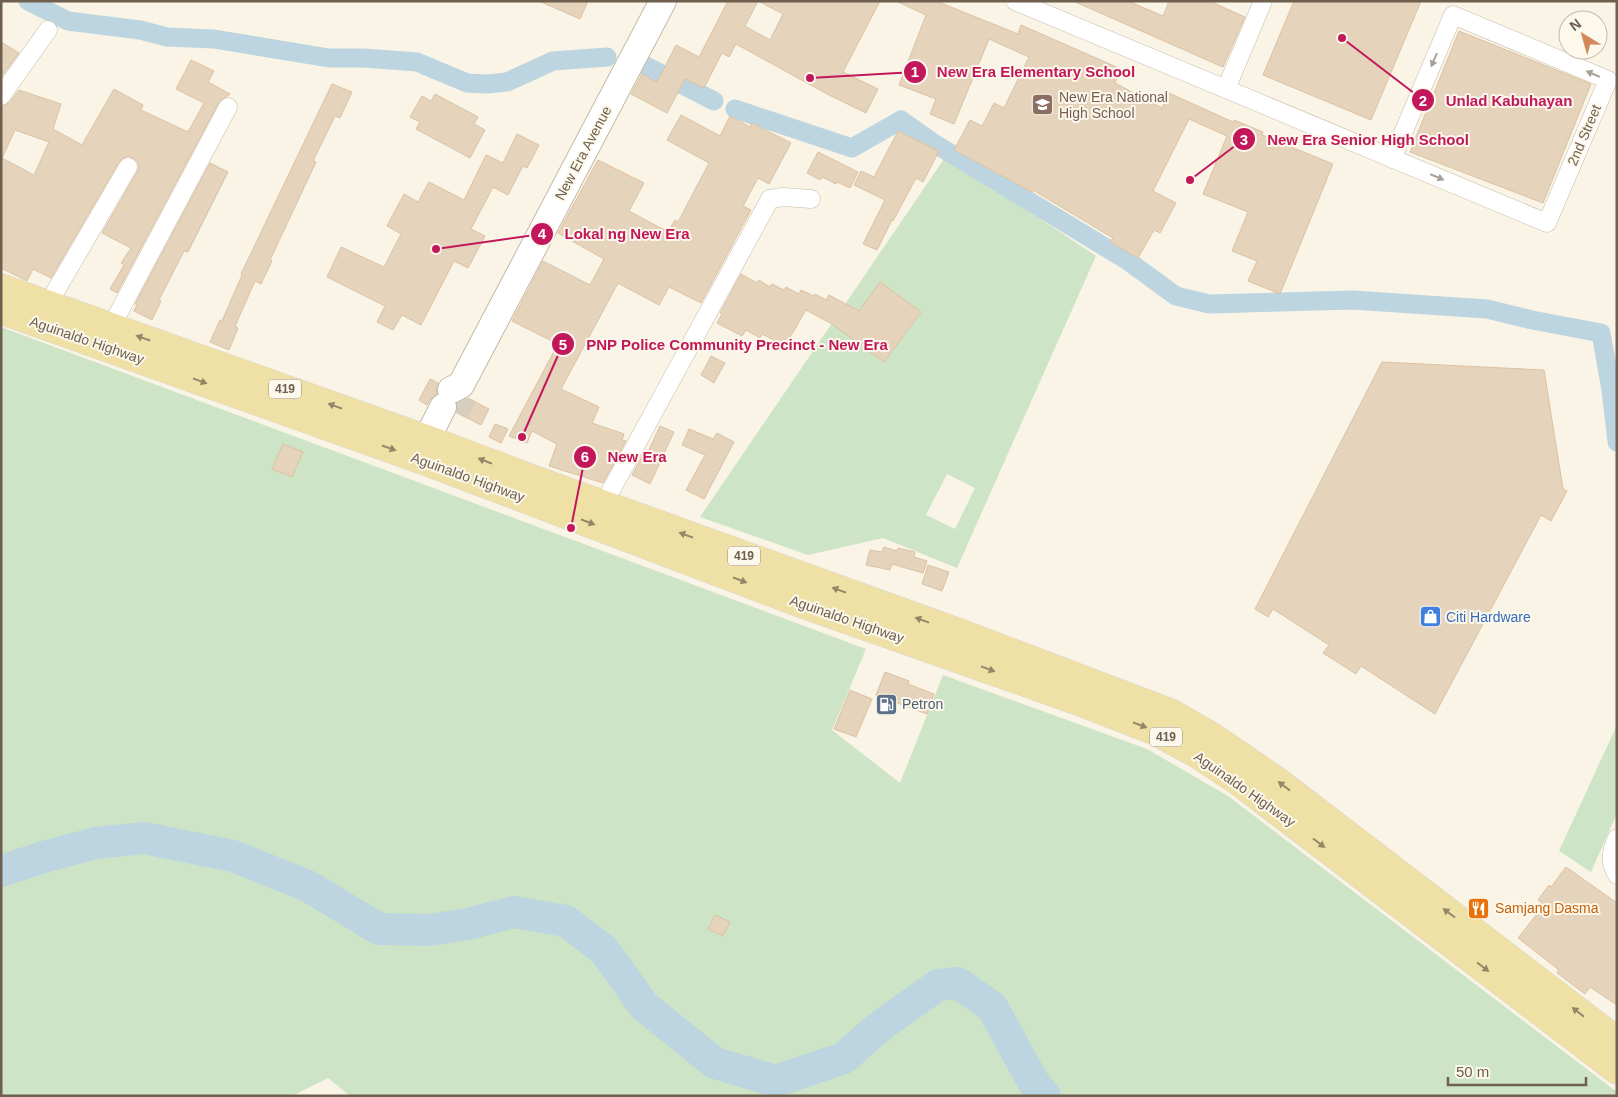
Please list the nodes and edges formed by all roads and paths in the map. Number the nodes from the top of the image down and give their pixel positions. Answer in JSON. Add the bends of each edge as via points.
{"nodes":[{"id":1,"x":664,"y":1,"type":"edge"},
{"id":2,"x":1015,"y":1,"type":"edge"},
{"id":3,"x":1264,"y":1,"type":"edge"},
{"id":4,"x":48,"y":30,"type":"dead end"},
{"id":5,"x":1226,"y":89,"type":"junction"},
{"id":6,"x":1,"y":96,"type":"edge"},
{"id":7,"x":228,"y":107,"type":"dead end"},
{"id":8,"x":1392,"y":159,"type":"junction"},
{"id":9,"x":128,"y":167,"type":"dead end"},
{"id":10,"x":811,"y":199,"type":"dead end"},
{"id":11,"x":1,"y":288,"type":"edge"},
{"id":12,"x":48,"y":304,"type":"junction"},
{"id":13,"x":1,"y":310,"type":"edge"},
{"id":14,"x":111,"y":327,"type":"junction"},
{"id":15,"x":431,"y":448,"type":"junction"},
{"id":16,"x":603,"y":505,"type":"junction"},
{"id":17,"x":654,"y":535,"type":"junction"},
{"id":18,"x":1617,"y":838,"type":"edge"},
{"id":19,"x":1368,"y":865,"type":"junction"},
{"id":20,"x":1614,"y":870,"type":"edge"},
{"id":21,"x":1617,"y":1041,"type":"edge"},
{"id":22,"x":1617,"y":1070,"type":"edge"}],
"edges":[{"from":1,"to":15,"type":"street","name":"New Era Avenue"},
{"from":2,"to":5,"type":"street","name":"2nd Street"},
{"from":3,"to":5,"type":"street"},
{"from":4,"to":6,"type":"street"},
{"from":5,"to":8,"type":"street","name":"2nd Street"},
{"from":7,"to":14,"type":"street"},
{"from":8,"to":8,"type":"street","name":"2nd Street","one_way":true,"via":[[1547,223],[1608,80],[1453,15]]},
{"from":9,"to":12,"type":"street"},
{"from":10,"to":16,"type":"street","via":[[770,199]]},
{"from":11,"to":12,"type":"main road","name":"Aguinaldo Highway","number":"419"},
{"from":12,"to":14,"type":"main road","name":"Aguinaldo Highway","number":"419"},
{"from":13,"to":15,"type":"main road","name":"Aguinaldo Highway","number":"419","one_way":true},
{"from":15,"to":14,"type":"main road","name":"Aguinaldo Highway","number":"419","one_way":true},
{"from":16,"to":15,"type":"main road","name":"Aguinaldo Highway","number":"419","one_way":true},
{"from":15,"to":17,"type":"main road","name":"Aguinaldo Highway","number":"419","one_way":true},
{"from":16,"to":17,"type":"main road","name":"Aguinaldo Highway","number":"419"},
{"from":17,"to":19,"type":"main road","name":"Aguinaldo Highway","number":"419","via":[[797,602],[1155,731],[1199,755]]},
{"from":18,"to":20,"type":"street"},
{"from":21,"to":19,"type":"main road","name":"Aguinaldo Highway","number":"419","one_way":true},
{"from":19,"to":22,"type":"main road","name":"Aguinaldo Highway","number":"419","one_way":true}]}
